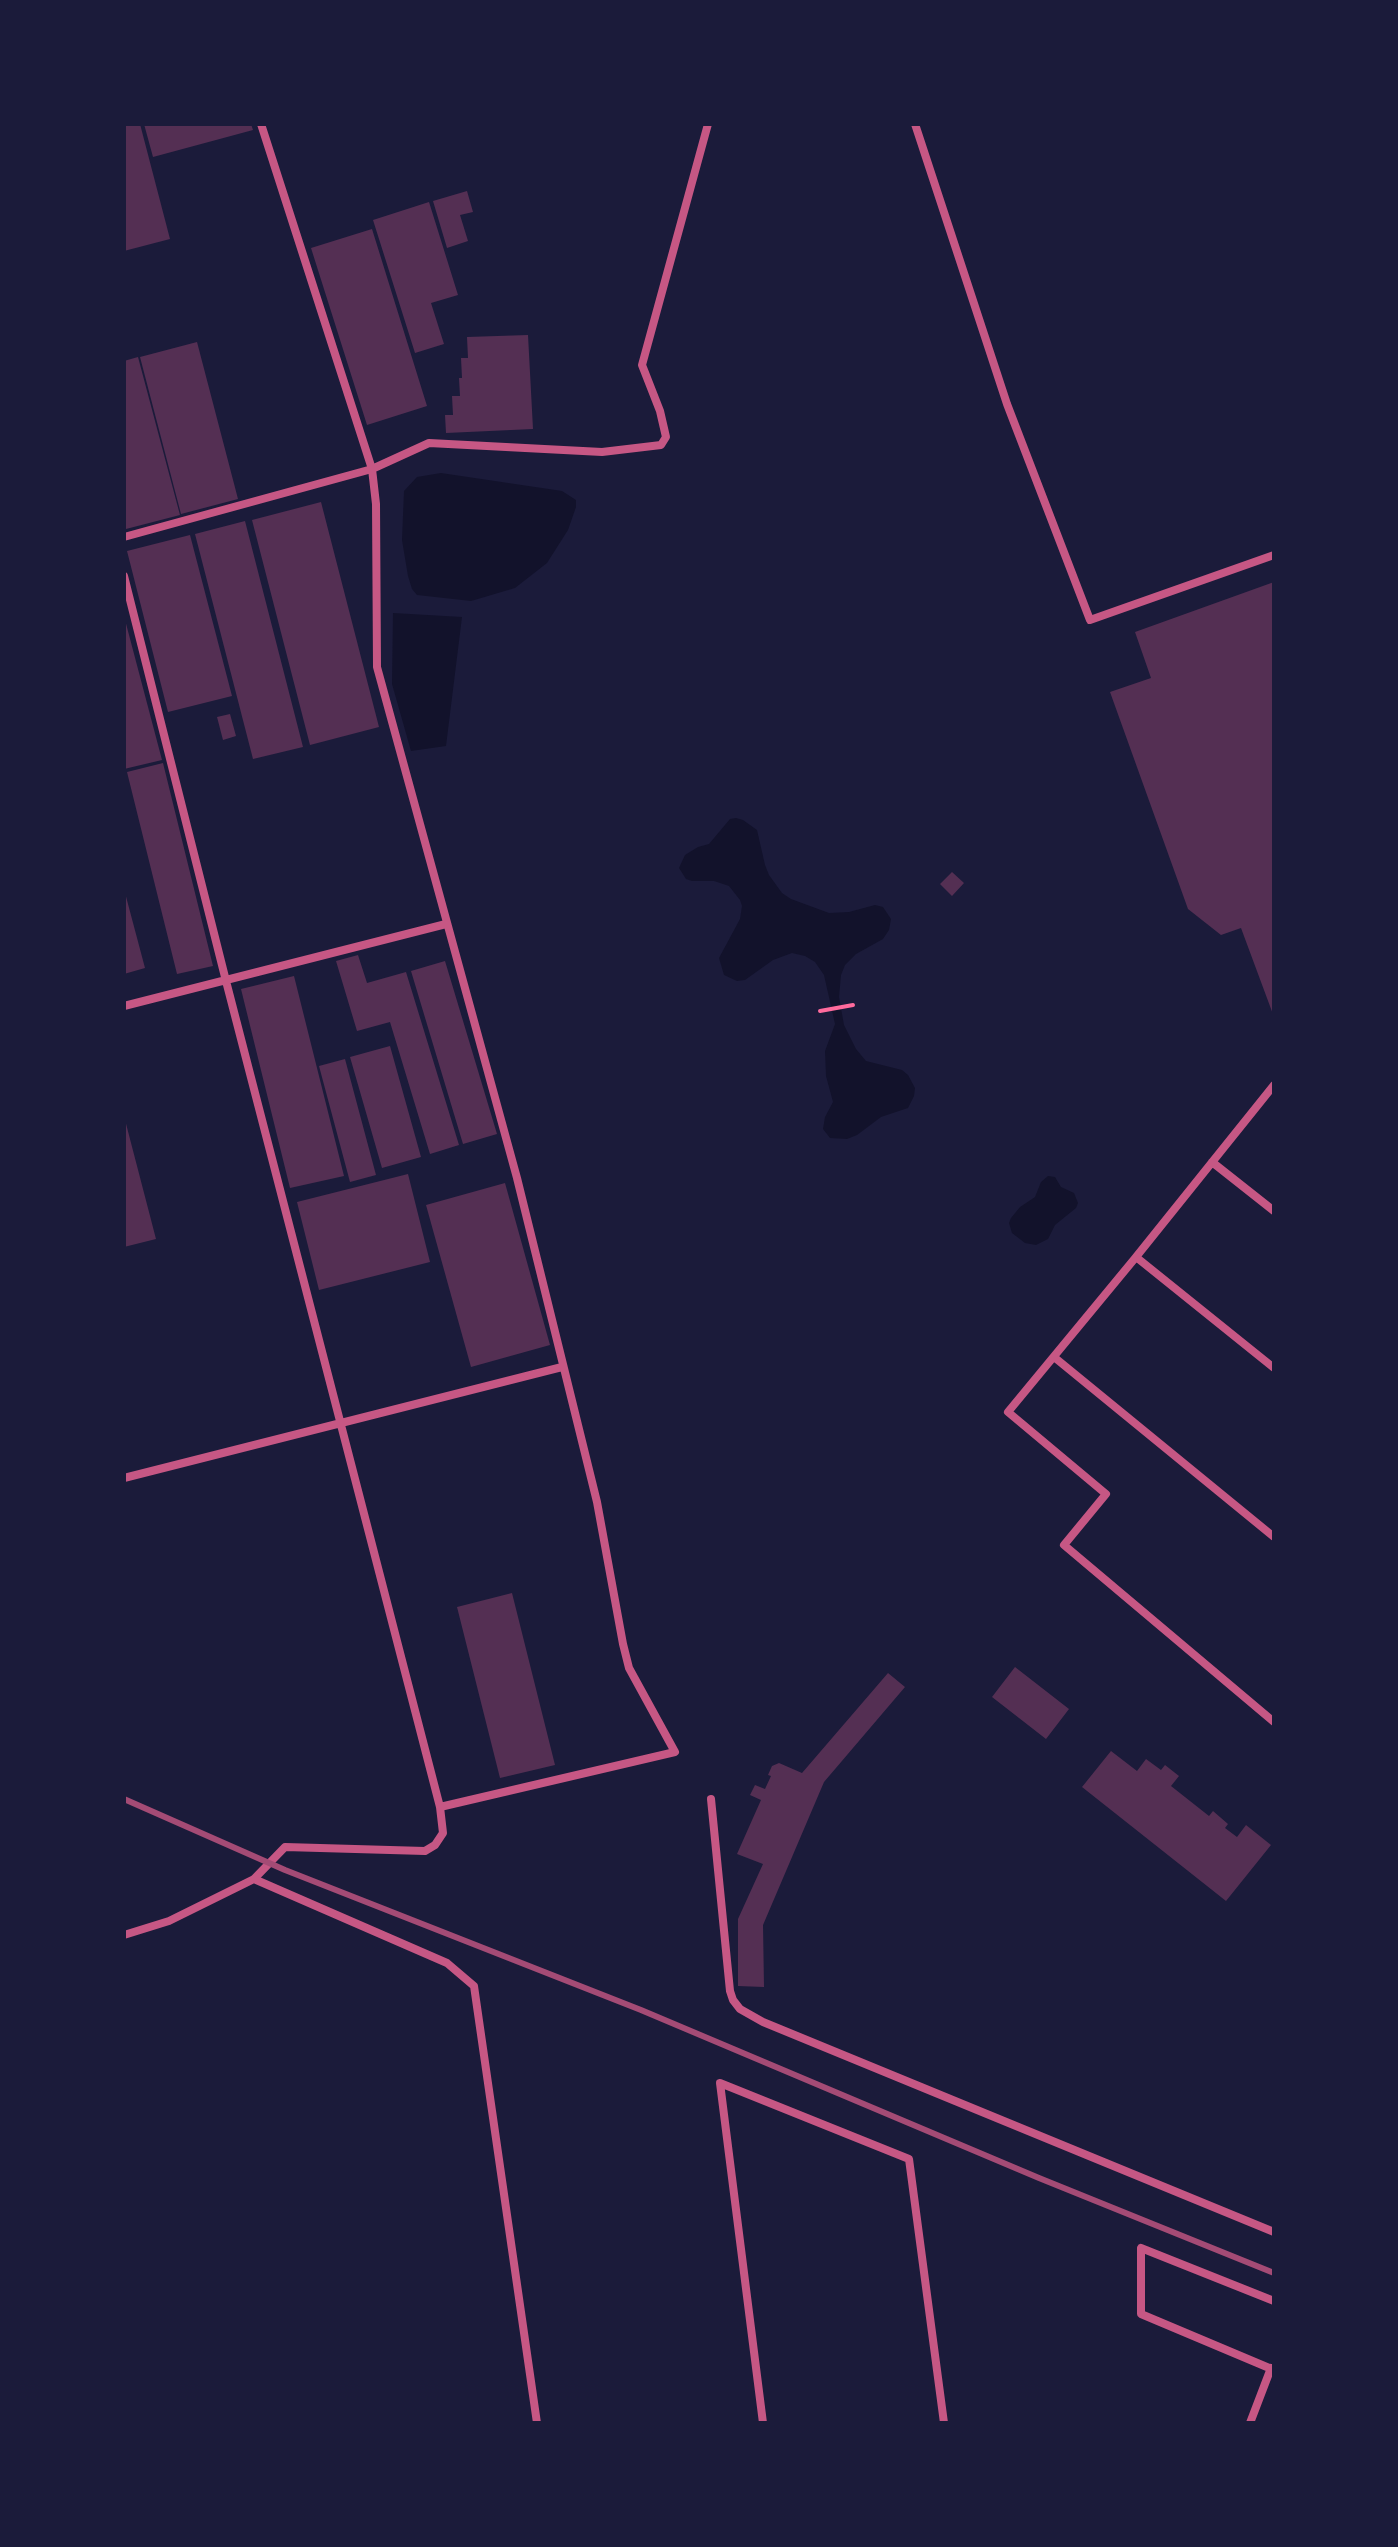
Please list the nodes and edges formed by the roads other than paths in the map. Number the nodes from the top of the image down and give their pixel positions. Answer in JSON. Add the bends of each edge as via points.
{"nodes":[{"id":1,"x":261,"y":124,"type":"edge"},
{"id":2,"x":708,"y":124,"type":"edge"},
{"id":3,"x":915,"y":124,"type":"edge"},
{"id":4,"x":372,"y":469,"type":"junction"},
{"id":5,"x":124,"y":537,"type":"edge"},
{"id":6,"x":1274,"y":555,"type":"edge"},
{"id":7,"x":124,"y":576,"type":"edge"},
{"id":8,"x":446,"y":924,"type":"junction"},
{"id":9,"x":226,"y":981,"type":"junction"},
{"id":10,"x":124,"y":1006,"type":"edge"},
{"id":11,"x":1274,"y":1085,"type":"edge"},
{"id":12,"x":1212,"y":1162,"type":"junction"},
{"id":13,"x":1274,"y":1211,"type":"edge"},
{"id":14,"x":1136,"y":1257,"type":"junction"},
{"id":15,"x":1054,"y":1357,"type":"junction"},
{"id":16,"x":562,"y":1367,"type":"junction"},
{"id":17,"x":1274,"y":1368,"type":"edge"},
{"id":18,"x":342,"y":1423,"type":"junction"},
{"id":19,"x":124,"y":1478,"type":"edge"},
{"id":20,"x":1274,"y":1537,"type":"edge"},
{"id":21,"x":1274,"y":1722,"type":"edge"},
{"id":22,"x":711,"y":1799,"type":"dead end"},
{"id":23,"x":440,"y":1807,"type":"junction"},
{"id":24,"x":254,"y":1879,"type":"junction"},
{"id":25,"x":124,"y":1935,"type":"edge"},
{"id":26,"x":1274,"y":2232,"type":"edge"},
{"id":27,"x":1274,"y":2301,"type":"edge"},
{"id":28,"x":1272,"y":2369,"type":"edge"},
{"id":29,"x":537,"y":2423,"type":"edge"},
{"id":30,"x":763,"y":2423,"type":"edge"},
{"id":31,"x":944,"y":2423,"type":"edge"},
{"id":32,"x":1250,"y":2423,"type":"edge"}],
"edges":[{"from":1,"to":4,"type":"street"},
{"from":2,"to":4,"type":"street","via":[[642,365],[660,411],[666,437],[661,445],[602,452],[429,443]]},
{"from":3,"to":6,"type":"street","via":[[1007,404],[1090,620]]},
{"from":4,"to":5,"type":"street"},
{"from":4,"to":8,"type":"street","via":[[377,667]]},
{"from":7,"to":9,"type":"street"},
{"from":8,"to":9,"type":"street"},
{"from":8,"to":16,"type":"street","via":[[517,1178]]},
{"from":9,"to":10,"type":"street"},
{"from":9,"to":18,"type":"street"},
{"from":11,"to":12,"type":"street"},
{"from":12,"to":13,"type":"street"},
{"from":12,"to":14,"type":"street"},
{"from":14,"to":15,"type":"street"},
{"from":14,"to":17,"type":"street"},
{"from":15,"to":20,"type":"street"},
{"from":15,"to":21,"type":"street","via":[[1008,1412],[1106,1494],[1064,1545]]},
{"from":16,"to":18,"type":"street"},
{"from":16,"to":23,"type":"street","via":[[597,1502],[629,1668],[675,1752]]},
{"from":18,"to":19,"type":"street"},
{"from":18,"to":23,"type":"street"},
{"from":22,"to":26,"type":"street","via":[[730,1991],[740,2009]]},
{"from":23,"to":24,"type":"street","via":[[443,1833],[425,1851],[285,1847]]},
{"from":24,"to":25,"type":"street","via":[[169,1921]]},
{"from":24,"to":29,"type":"street","via":[[447,1963],[474,1986]]},
{"from":27,"to":28,"type":"street","via":[[1141,2248],[1141,2314]]},
{"from":28,"to":32,"type":"street"},
{"from":30,"to":31,"type":"street","via":[[720,2083],[909,2159]]}]}
